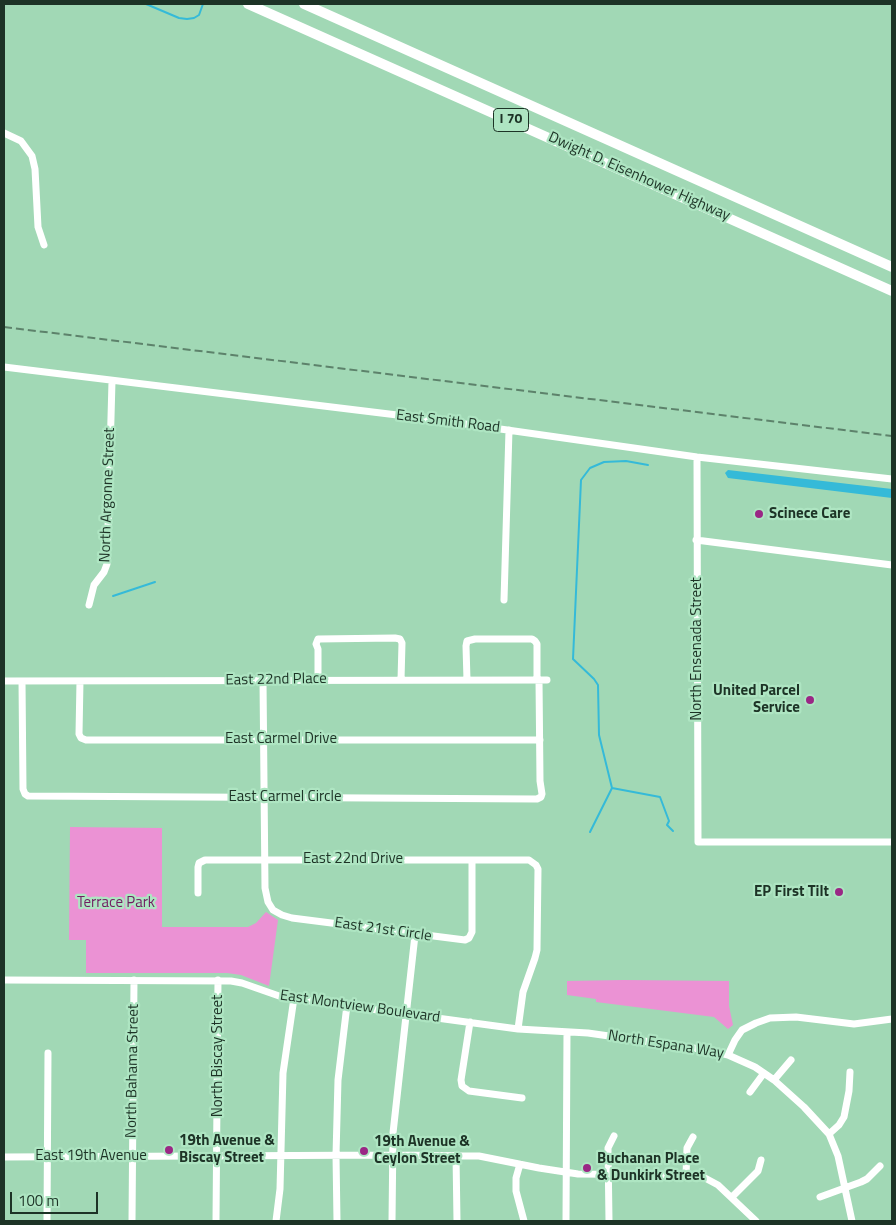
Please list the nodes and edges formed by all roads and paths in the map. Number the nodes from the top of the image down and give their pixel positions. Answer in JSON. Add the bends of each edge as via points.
{"nodes":[{"id":1,"x":248,"y":4,"type":"edge"},
{"id":2,"x":304,"y":4,"type":"edge"},
{"id":3,"x":4,"y":133,"type":"edge"},
{"id":4,"x":44,"y":245,"type":"dead end"},
{"id":5,"x":892,"y":268,"type":"edge"},
{"id":6,"x":892,"y":291,"type":"edge"},
{"id":7,"x":4,"y":366,"type":"edge"},
{"id":8,"x":112,"y":381,"type":"junction"},
{"id":9,"x":509,"y":430,"type":"junction"},
{"id":10,"x":697,"y":457,"type":"junction"},
{"id":11,"x":892,"y":479,"type":"edge"},
{"id":12,"x":696,"y":540,"type":"junction"},
{"id":13,"x":892,"y":564,"type":"edge"},
{"id":14,"x":504,"y":600,"type":"dead end"},
{"id":15,"x":89,"y":605,"type":"dead end"},
{"id":16,"x":263,"y":680,"type":"junction"},
{"id":17,"x":318,"y":680,"type":"junction"},
{"id":18,"x":401,"y":680,"type":"junction"},
{"id":19,"x":467,"y":680,"type":"junction"},
{"id":20,"x":541,"y":680,"type":"junction"},
{"id":21,"x":4,"y":681,"type":"edge"},
{"id":22,"x":22,"y":681,"type":"junction"},
{"id":23,"x":80,"y":681,"type":"junction"},
{"id":24,"x":263,"y":739,"type":"junction"},
{"id":25,"x":540,"y":740,"type":"junction"},
{"id":26,"x":264,"y":797,"type":"junction"},
{"id":27,"x":892,"y":842,"type":"edge"},
{"id":28,"x":265,"y":859,"type":"junction"},
{"id":29,"x":472,"y":860,"type":"junction"},
{"id":30,"x":198,"y":894,"type":"dead end"},
{"id":31,"x":415,"y":935,"type":"junction"},
{"id":32,"x":4,"y":980,"type":"edge"},
{"id":33,"x":134,"y":980,"type":"junction"},
{"id":34,"x":218,"y":980,"type":"junction"},
{"id":35,"x":294,"y":998,"type":"junction"},
{"id":36,"x":347,"y":1006,"type":"junction"},
{"id":37,"x":406,"y":1013,"type":"junction"},
{"id":38,"x":892,"y":1018,"type":"edge"},
{"id":39,"x":470,"y":1022,"type":"junction"},
{"id":40,"x":518,"y":1029,"type":"junction"},
{"id":41,"x":567,"y":1032,"type":"junction"},
{"id":42,"x":48,"y":1053,"type":"dead end"},
{"id":43,"x":728,"y":1055,"type":"junction"},
{"id":44,"x":790,"y":1060,"type":"dead end"},
{"id":45,"x":850,"y":1072,"type":"dead end"},
{"id":46,"x":764,"y":1073,"type":"junction"},
{"id":47,"x":774,"y":1080,"type":"junction"},
{"id":48,"x":750,"y":1092,"type":"dead end"},
{"id":49,"x":522,"y":1098,"type":"dead end"},
{"id":50,"x":829,"y":1134,"type":"junction"},
{"id":51,"x":614,"y":1136,"type":"dead end"},
{"id":52,"x":693,"y":1137,"type":"dead end"},
{"id":53,"x":336,"y":1155,"type":"junction"},
{"id":54,"x":392,"y":1155,"type":"junction"},
{"id":55,"x":456,"y":1155,"type":"junction"},
{"id":56,"x":132,"y":1156,"type":"junction"},
{"id":57,"x":218,"y":1156,"type":"junction"},
{"id":58,"x":281,"y":1156,"type":"junction"},
{"id":59,"x":4,"y":1157,"type":"edge"},
{"id":60,"x":47,"y":1157,"type":"junction"},
{"id":61,"x":761,"y":1160,"type":"dead end"},
{"id":62,"x":520,"y":1164,"type":"junction"},
{"id":63,"x":880,"y":1166,"type":"dead end"},
{"id":64,"x":566,"y":1172,"type":"junction"},
{"id":65,"x":608,"y":1174,"type":"junction"},
{"id":66,"x":686,"y":1175,"type":"junction"},
{"id":67,"x":845,"y":1188,"type":"junction"},
{"id":68,"x":732,"y":1197,"type":"junction"},
{"id":69,"x":820,"y":1197,"type":"dead end"},
{"id":70,"x":47,"y":1221,"type":"edge"},
{"id":71,"x":132,"y":1221,"type":"edge"},
{"id":72,"x":216,"y":1221,"type":"edge"},
{"id":73,"x":276,"y":1221,"type":"edge"},
{"id":74,"x":337,"y":1221,"type":"edge"},
{"id":75,"x":392,"y":1221,"type":"edge"},
{"id":76,"x":457,"y":1221,"type":"edge"},
{"id":77,"x":524,"y":1221,"type":"edge"},
{"id":78,"x":566,"y":1221,"type":"edge"},
{"id":79,"x":609,"y":1221,"type":"edge"},
{"id":80,"x":756,"y":1221,"type":"edge"},
{"id":81,"x":852,"y":1221,"type":"edge"}],
"edges":[{"from":1,"to":6,"type":"highway","name":"Dwight D. Eisenhower Highway","number":"I 70"},
{"from":2,"to":5,"type":"highway","name":"Dwight D. Eisenhower Highway","number":"I 70"},
{"from":3,"to":4,"type":"street","via":[[21,141],[32,156],[36,169],[38,227]]},
{"from":7,"to":8,"type":"street","name":"East Smith Road"},
{"from":8,"to":9,"type":"street","name":"East Smith Road"},
{"from":8,"to":15,"type":"street","name":"North Argonne Street","via":[[107,564],[94,585]]},
{"from":9,"to":10,"type":"street","name":"East Smith Road"},
{"from":9,"to":14,"type":"street"},
{"from":10,"to":11,"type":"street","name":"East Smith Road"},
{"from":10,"to":12,"type":"street","name":"North Ensenada Street"},
{"from":12,"to":13,"type":"street"},
{"from":12,"to":27,"type":"street","name":"North Ensenada Street","via":[[698,842]]},
{"from":16,"to":17,"type":"street","name":"East 22nd Place"},
{"from":16,"to":23,"type":"street","name":"East 22nd Place"},
{"from":16,"to":24,"type":"street","name":"East 21st Circle"},
{"from":17,"to":18,"type":"street","name":"East 22nd Place"},
{"from":17,"to":18,"type":"street","via":[[318,640],[395,638],[402,643]]},
{"from":18,"to":19,"type":"street","name":"East 22nd Place"},
{"from":19,"to":20,"type":"street","name":"East 22nd Place"},
{"from":19,"to":20,"type":"street","name":"East Carmel Circle","via":[[467,641],[528,639],[535,641]]},
{"from":20,"to":25,"type":"street","name":"East Carmel Circle"},
{"from":21,"to":22,"type":"street","name":"East 22nd Place"},
{"from":22,"to":23,"type":"street","name":"East 22nd Place"},
{"from":22,"to":26,"type":"street","name":"East Carmel Circle","via":[[23,790],[28,796]]},
{"from":23,"to":24,"type":"street","name":"East Carmel Drive","via":[[78,734],[86,740]]},
{"from":24,"to":25,"type":"street","name":"East Carmel Drive"},
{"from":24,"to":26,"type":"street","name":"East 21st Circle"},
{"from":25,"to":26,"type":"street","name":"East Carmel Circle","via":[[542,794],[537,799]]},
{"from":26,"to":28,"type":"street","name":"East 21st Circle"},
{"from":28,"to":29,"type":"street","name":"East 22nd Drive"},
{"from":28,"to":30,"type":"street","name":"East 22nd Drive","via":[[202,861],[198,867]]},
{"from":28,"to":31,"type":"street","name":"East 21st Circle","via":[[266,896],[277,913],[292,918]]},
{"from":29,"to":31,"type":"street","name":"East 21st Circle","via":[[472,932],[469,938]]},
{"from":29,"to":40,"type":"street","name":"East 22nd Drive","via":[[529,860],[536,865],[536,950],[523,992]]},
{"from":31,"to":37,"type":"street"},
{"from":32,"to":33,"type":"street","name":"East Montview Boulevard"},
{"from":33,"to":34,"type":"street","name":"East Montview Boulevard"},
{"from":33,"to":56,"type":"street","name":"North Bahama Street"},
{"from":34,"to":35,"type":"street","name":"East Montview Boulevard","via":[[242,983],[276,996]]},
{"from":34,"to":57,"type":"street","name":"North Biscay Street"},
{"from":35,"to":36,"type":"street","name":"East Montview Boulevard"},
{"from":35,"to":58,"type":"street","via":[[283,1073]]},
{"from":36,"to":37,"type":"street","name":"East Montview Boulevard"},
{"from":36,"to":53,"type":"street","via":[[338,1080]]},
{"from":37,"to":39,"type":"street","name":"East Montview Boulevard"},
{"from":37,"to":54,"type":"street"},
{"from":38,"to":43,"type":"street","via":[[854,1024],[796,1017],[770,1018],[742,1030]]},
{"from":39,"to":40,"type":"street","name":"East Montview Boulevard"},
{"from":39,"to":49,"type":"street","via":[[462,1086],[469,1091]]},
{"from":40,"to":41,"type":"street","name":"East Montview Boulevard"},
{"from":41,"to":43,"type":"street","name":"North Espana Way","via":[[646,1040]]},
{"from":41,"to":64,"type":"street"},
{"from":42,"to":60,"type":"street"},
{"from":43,"to":46,"type":"street","name":"North Espana Way"},
{"from":44,"to":47,"type":"street"},
{"from":45,"to":50,"type":"street","via":[[844,1117]]},
{"from":46,"to":47,"type":"street","name":"North Espana Way"},
{"from":46,"to":48,"type":"street"},
{"from":47,"to":50,"type":"street","name":"North Espana Way"},
{"from":50,"to":67,"type":"street","name":"North Espana Way"},
{"from":51,"to":65,"type":"street","via":[[608,1148]]},
{"from":52,"to":66,"type":"street","via":[[686,1148]]},
{"from":53,"to":54,"type":"street","name":"East 19th Avenue"},
{"from":53,"to":58,"type":"street","name":"East 19th Avenue"},
{"from":53,"to":74,"type":"street"},
{"from":54,"to":55,"type":"street","name":"East 19th Avenue"},
{"from":54,"to":75,"type":"street"},
{"from":55,"to":62,"type":"street","name":"East 19th Avenue"},
{"from":55,"to":76,"type":"street"},
{"from":56,"to":57,"type":"street","name":"East 19th Avenue"},
{"from":56,"to":60,"type":"street","name":"East 19th Avenue"},
{"from":56,"to":71,"type":"street","name":"North Bahama Street"},
{"from":57,"to":58,"type":"street","name":"East 19th Avenue"},
{"from":57,"to":72,"type":"street","name":"North Biscay Street"},
{"from":58,"to":73,"type":"street"},
{"from":59,"to":60,"type":"street","name":"East 19th Avenue"},
{"from":60,"to":70,"type":"street"},
{"from":61,"to":68,"type":"street","via":[[758,1171]]},
{"from":62,"to":64,"type":"street","name":"East 19th Avenue"},
{"from":62,"to":77,"type":"street","via":[[516,1191]]},
{"from":63,"to":67,"type":"street","via":[[867,1179]]},
{"from":64,"to":65,"type":"street","name":"East 19th Avenue"},
{"from":64,"to":78,"type":"street"},
{"from":65,"to":66,"type":"street","name":"East 19th Avenue"},
{"from":65,"to":79,"type":"street"},
{"from":66,"to":68,"type":"street","name":"East 19th Avenue","via":[[714,1182]]},
{"from":67,"to":69,"type":"street"},
{"from":67,"to":81,"type":"street","name":"North Espana Way"},
{"from":68,"to":80,"type":"street","name":"East 19th Avenue"}]}
